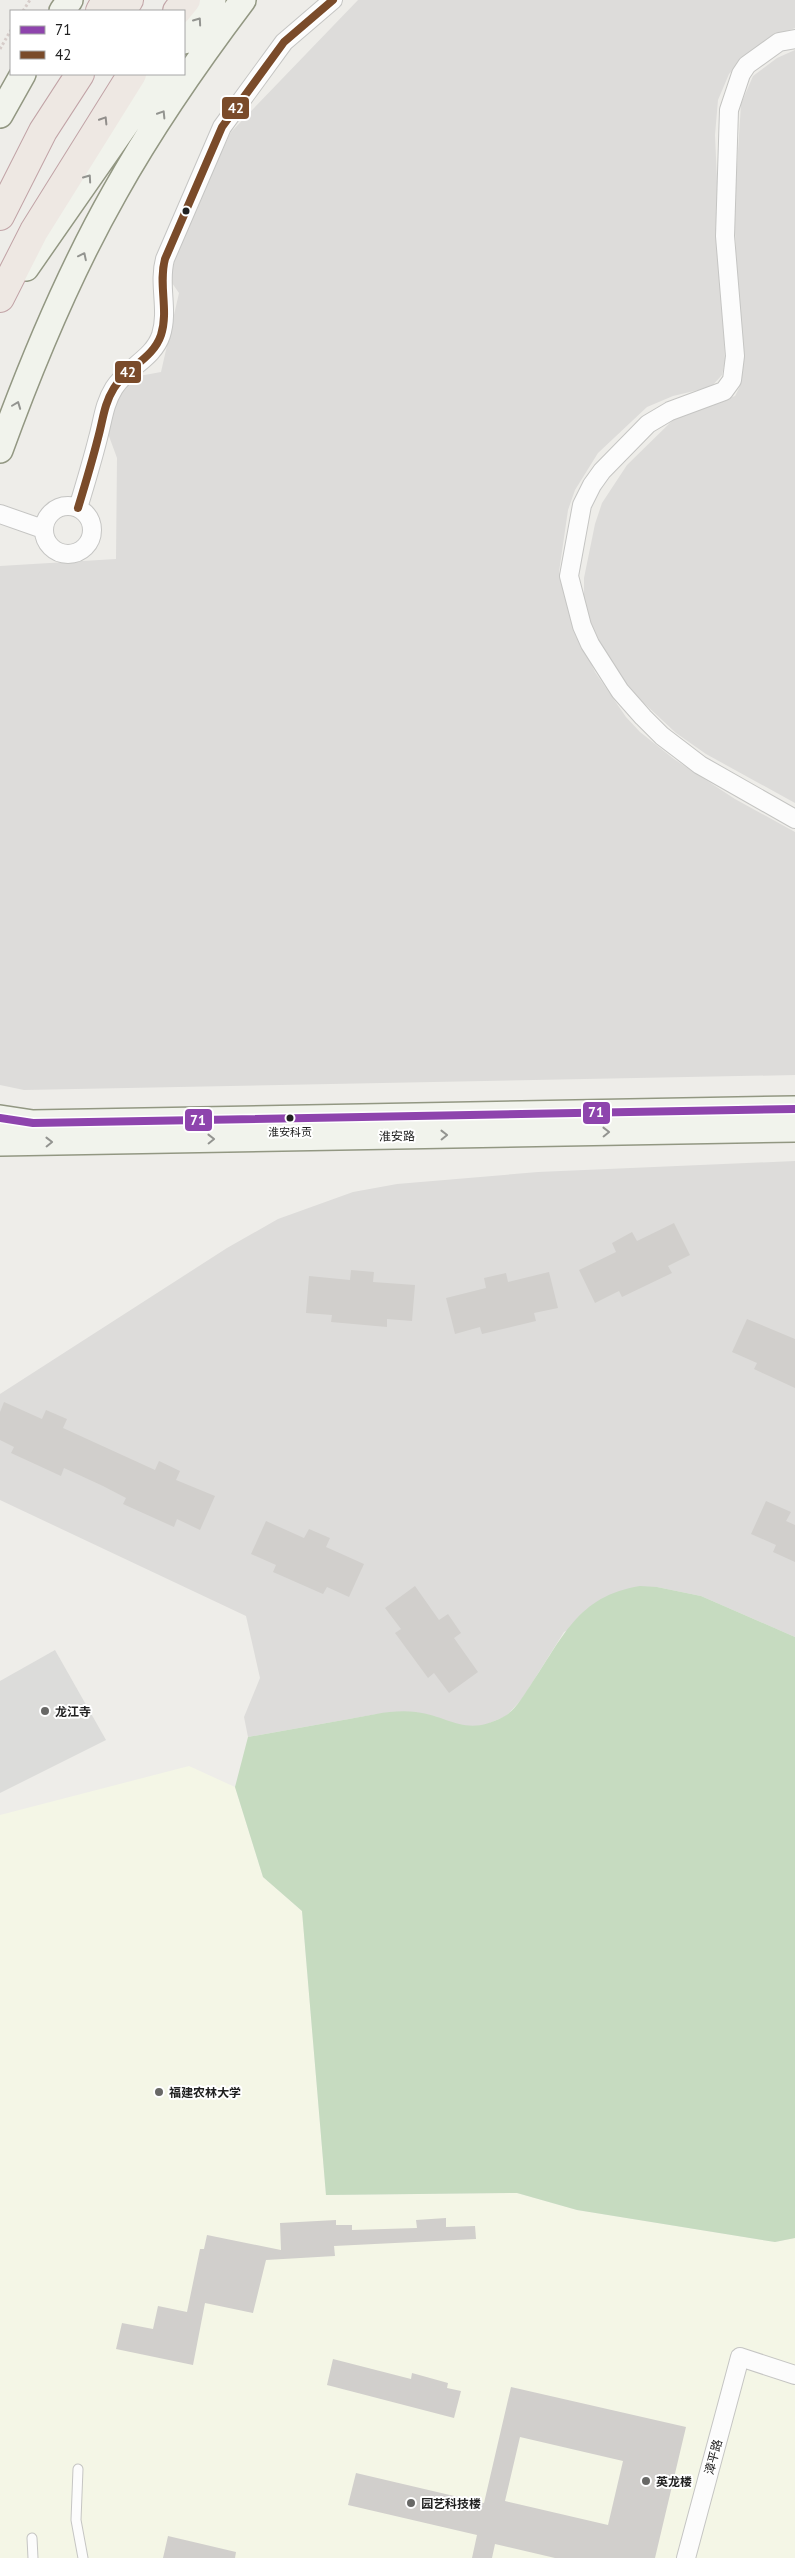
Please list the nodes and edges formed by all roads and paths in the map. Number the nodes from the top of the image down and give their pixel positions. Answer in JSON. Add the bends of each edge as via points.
{"nodes":[{"id":1,"x":129,"y":0,"type":"edge"},
{"id":2,"x":186,"y":0,"type":"edge"},
{"id":3,"x":213,"y":0,"type":"edge"},
{"id":4,"x":243,"y":0,"type":"edge"},
{"id":5,"x":333,"y":0,"type":"edge"},
{"id":6,"x":121,"y":10,"type":"edge"},
{"id":7,"x":178,"y":10,"type":"edge"},
{"id":8,"x":10,"y":32,"type":"edge"},
{"id":9,"x":795,"y":39,"type":"edge"},
{"id":10,"x":185,"y":40,"type":"edge"},
{"id":11,"x":0,"y":49,"type":"edge"},
{"id":12,"x":21,"y":75,"type":"edge"},
{"id":13,"x":64,"y":75,"type":"edge"},
{"id":14,"x":79,"y":75,"type":"edge"},
{"id":15,"x":131,"y":75,"type":"edge"},
{"id":16,"x":160,"y":75,"type":"edge"},
{"id":17,"x":0,"y":115,"type":"edge"},
{"id":18,"x":5,"y":204,"type":"edge"},
{"id":19,"x":0,"y":298,"type":"edge"},
{"id":20,"x":0,"y":305,"type":"edge"},
{"id":21,"x":0,"y":450,"type":"edge"},
{"id":22,"x":78,"y":508,"type":"junction"},
{"id":23,"x":0,"y":514,"type":"edge"},
{"id":24,"x":43,"y":529,"type":"junction"},
{"id":25,"x":795,"y":819,"type":"edge"},
{"id":26,"x":795,"y":1109,"type":"edge"},
{"id":27,"x":0,"y":1118,"type":"edge"},
{"id":28,"x":795,"y":1129,"type":"edge"},
{"id":29,"x":0,"y":1143,"type":"edge"},
{"id":30,"x":795,"y":2374,"type":"edge"},
{"id":31,"x":78,"y":2469,"type":"dead end"},
{"id":32,"x":32,"y":2538,"type":"dead end"},
{"id":33,"x":34,"y":2558,"type":"edge"},
{"id":34,"x":82,"y":2558,"type":"edge"},
{"id":35,"x":686,"y":2558,"type":"edge"}],
"edges":[{"from":1,"to":6,"type":"highway"},
{"from":2,"to":7,"type":"highway"},
{"from":10,"to":3,"type":"main road","one_way":true},
{"from":21,"to":4,"type":"main road","one_way":true,"via":[[61,303],[114,193],[169,103]]},
{"from":5,"to":22,"type":"street","via":[[284,42],[222,127],[165,259],[162,333],[156,348],[122,376],[105,404]]},
{"from":8,"to":11,"type":"path"},
{"from":9,"to":25,"type":"street","via":[[779,42],[747,65],[729,110],[725,236],[735,365],[732,380],[724,391],[670,411],[648,424],[602,471],[582,505],[570,576],[582,626],[590,644],[620,691],[643,717],[700,765]]},
{"from":12,"to":17,"type":"main road"},
{"from":13,"to":18,"type":"highway","via":[[36,125]]},
{"from":14,"to":18,"type":"highway","via":[[43,131]]},
{"from":19,"to":15,"type":"highway","one_way":true,"via":[[34,231]]},
{"from":20,"to":16,"type":"main road","one_way":true},
{"from":22,"to":24,"type":"street","via":[[56,508],[45,520]]},
{"from":22,"to":24,"type":"street","via":[[89,518],[92,533],[86,547],[79,552],[62,554],[54,550],[48,545]]},
{"from":23,"to":24,"type":"street"},
{"from":26,"to":27,"type":"main road","name":"淮安路","via":[[33,1123]]},
{"from":29,"to":28,"type":"main road","name":"淮安路","one_way":true},
{"from":30,"to":35,"type":"street","name":"漳平路","via":[[740,2357]]},
{"from":31,"to":34,"type":"lane","via":[[76,2520]]},
{"from":32,"to":33,"type":"lane"}]}
